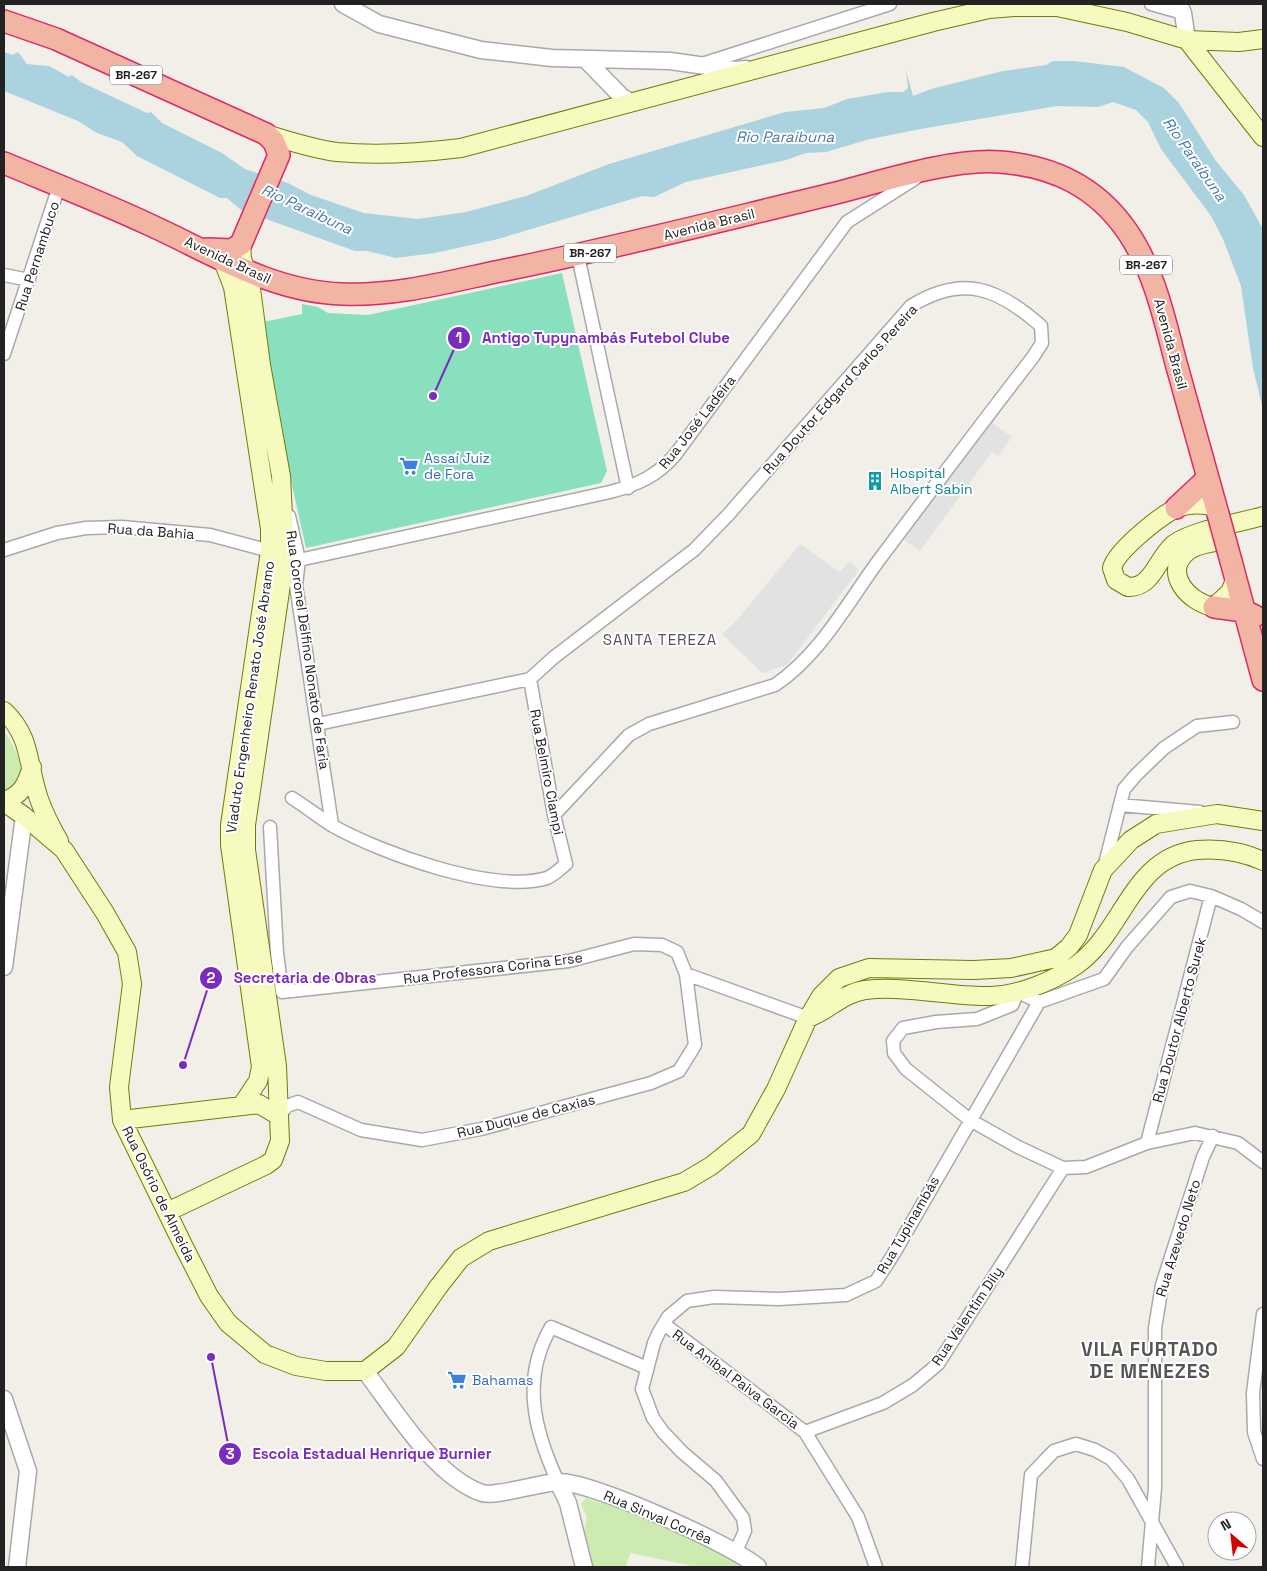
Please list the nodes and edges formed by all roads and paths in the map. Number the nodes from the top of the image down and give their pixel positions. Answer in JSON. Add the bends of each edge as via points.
{"nodes":[{"id":1,"x":343,"y":4,"type":"edge"},
{"id":2,"x":883,"y":4,"type":"edge"},
{"id":3,"x":1151,"y":4,"type":"edge"},
{"id":4,"x":1181,"y":8,"type":"edge"},
{"id":5,"x":4,"y":21,"type":"edge"},
{"id":6,"x":1263,"y":39,"type":"edge"},
{"id":7,"x":1187,"y":40,"type":"junction"},
{"id":8,"x":1213,"y":42,"type":"junction"},
{"id":9,"x":586,"y":60,"type":"junction"},
{"id":10,"x":1201,"y":60,"type":"junction"},
{"id":11,"x":702,"y":64,"type":"junction"},
{"id":12,"x":758,"y":68,"type":"junction"},
{"id":13,"x":608,"y":81,"type":"junction"},
{"id":14,"x":631,"y":102,"type":"junction"},
{"id":15,"x":600,"y":110,"type":"junction"},
{"id":16,"x":266,"y":134,"type":"junction"},
{"id":17,"x":1263,"y":137,"type":"edge"},
{"id":18,"x":305,"y":146,"type":"junction"},
{"id":19,"x":278,"y":159,"type":"junction"},
{"id":20,"x":4,"y":163,"type":"edge"},
{"id":21,"x":927,"y":171,"type":"junction"},
{"id":22,"x":59,"y":186,"type":"junction"},
{"id":23,"x":243,"y":239,"type":"junction"},
{"id":24,"x":198,"y":247,"type":"junction"},
{"id":25,"x":578,"y":256,"type":"junction"},
{"id":26,"x":223,"y":261,"type":"junction"},
{"id":27,"x":246,"y":271,"type":"junction"},
{"id":28,"x":4,"y":275,"type":"edge"},
{"id":29,"x":30,"y":280,"type":"junction"},
{"id":30,"x":270,"y":281,"type":"junction"},
{"id":31,"x":4,"y":354,"type":"edge"},
{"id":32,"x":253,"y":367,"type":"junction"},
{"id":33,"x":1208,"y":478,"type":"junction"},
{"id":34,"x":628,"y":488,"type":"junction"},
{"id":35,"x":1176,"y":508,"type":"junction"},
{"id":36,"x":1217,"y":510,"type":"junction"},
{"id":37,"x":1260,"y":523,"type":"edge"},
{"id":38,"x":4,"y":550,"type":"edge"},
{"id":39,"x":284,"y":556,"type":"junction"},
{"id":40,"x":1233,"y":570,"type":"junction"},
{"id":41,"x":1214,"y":606,"type":"junction"},
{"id":42,"x":1244,"y":611,"type":"junction"},
{"id":43,"x":1263,"y":625,"type":"edge"},
{"id":44,"x":530,"y":678,"type":"junction"},
{"id":45,"x":1263,"y":680,"type":"edge"},
{"id":46,"x":4,"y":711,"type":"edge"},
{"id":47,"x":1234,"y":722,"type":"dead end"},
{"id":48,"x":318,"y":724,"type":"junction"},
{"id":49,"x":30,"y":772,"type":"junction"},
{"id":50,"x":292,"y":798,"type":"dead end"},
{"id":51,"x":4,"y":801,"type":"edge"},
{"id":52,"x":1120,"y":805,"type":"junction"},
{"id":53,"x":4,"y":806,"type":"edge"},
{"id":54,"x":1217,"y":814,"type":"junction"},
{"id":55,"x":554,"y":815,"type":"junction"},
{"id":56,"x":24,"y":816,"type":"junction"},
{"id":57,"x":1263,"y":821,"type":"edge"},
{"id":58,"x":332,"y":825,"type":"junction"},
{"id":59,"x":270,"y":827,"type":"dead end"},
{"id":60,"x":22,"y":839,"type":"junction"},
{"id":61,"x":64,"y":850,"type":"junction"},
{"id":62,"x":1263,"y":861,"type":"edge"},
{"id":63,"x":1104,"y":870,"type":"junction"},
{"id":64,"x":1211,"y":896,"type":"junction"},
{"id":65,"x":1263,"y":922,"type":"edge"},
{"id":66,"x":4,"y":968,"type":"edge"},
{"id":67,"x":1011,"y":968,"type":"junction"},
{"id":68,"x":951,"y":971,"type":"junction"},
{"id":69,"x":686,"y":974,"type":"junction"},
{"id":70,"x":925,"y":991,"type":"junction"},
{"id":71,"x":1018,"y":992,"type":"junction"},
{"id":72,"x":1039,"y":1002,"type":"junction"},
{"id":73,"x":808,"y":1018,"type":"junction"},
{"id":74,"x":269,"y":1067,"type":"junction"},
{"id":75,"x":242,"y":1105,"type":"junction"},
{"id":76,"x":279,"y":1116,"type":"junction"},
{"id":77,"x":122,"y":1120,"type":"junction"},
{"id":78,"x":970,"y":1120,"type":"junction"},
{"id":79,"x":1213,"y":1136,"type":"junction"},
{"id":80,"x":1147,"y":1143,"type":"junction"},
{"id":81,"x":1263,"y":1162,"type":"edge"},
{"id":82,"x":1063,"y":1168,"type":"junction"},
{"id":83,"x":167,"y":1212,"type":"junction"},
{"id":84,"x":1263,"y":1314,"type":"edge"},
{"id":85,"x":666,"y":1321,"type":"junction"},
{"id":86,"x":647,"y":1368,"type":"junction"},
{"id":87,"x":365,"y":1371,"type":"junction"},
{"id":88,"x":4,"y":1400,"type":"edge"},
{"id":89,"x":804,"y":1432,"type":"junction"},
{"id":90,"x":1263,"y":1459,"type":"edge"},
{"id":91,"x":558,"y":1482,"type":"junction"},
{"id":92,"x":589,"y":1489,"type":"junction"},
{"id":93,"x":570,"y":1511,"type":"junction"},
{"id":94,"x":1152,"y":1522,"type":"junction"},
{"id":95,"x":736,"y":1551,"type":"junction"},
{"id":96,"x":17,"y":1567,"type":"edge"},
{"id":97,"x":584,"y":1567,"type":"edge"},
{"id":98,"x":758,"y":1567,"type":"edge"},
{"id":99,"x":876,"y":1567,"type":"edge"},
{"id":100,"x":1022,"y":1567,"type":"edge"},
{"id":101,"x":1148,"y":1567,"type":"edge"},
{"id":102,"x":1178,"y":1567,"type":"edge"}],
"edges":[{"from":1,"to":9,"type":"street","via":[[379,24],[472,48]]},
{"from":2,"to":11,"type":"street"},
{"from":3,"to":4,"type":"street"},
{"from":4,"to":7,"type":"street"},
{"from":5,"to":16,"type":"highway","number":"BR-267","via":[[56,39]]},
{"from":6,"to":8,"type":"main road"},
{"from":7,"to":8,"type":"main road"},
{"from":7,"to":10,"type":"main road"},
{"from":7,"to":12,"type":"main road","via":[[1074,9],[1014,7],[952,17]]},
{"from":8,"to":10,"type":"main road","via":[[1204,50]]},
{"from":9,"to":11,"type":"street"},
{"from":9,"to":13,"type":"street"},
{"from":10,"to":17,"type":"main road"},
{"from":11,"to":12,"type":"street","via":[[734,70]]},
{"from":12,"to":14,"type":"main road"},
{"from":13,"to":14,"type":"street"},
{"from":13,"to":15,"type":"street"},
{"from":14,"to":15,"type":"main road"},
{"from":15,"to":18,"type":"main road","via":[[461,148],[410,154],[337,152]]},
{"from":16,"to":18,"type":"main road"},
{"from":16,"to":19,"type":"highway","via":[[274,142]]},
{"from":18,"to":19,"type":"main road","via":[[289,148]]},
{"from":19,"to":23,"type":"highway"},
{"from":20,"to":22,"type":"highway","name":"Avenida Brasil","number":"BR-267"},
{"from":21,"to":25,"type":"highway","name":"Avenida Brasil","number":"BR-267"},
{"from":21,"to":33,"type":"highway","name":"Avenida Brasil","number":"BR-267","via":[[1001,162],[1049,171],[1072,180],[1114,215],[1137,247],[1154,282]]},
{"from":21,"to":34,"type":"street","name":"Rua José Ladeira","via":[[847,222],[675,455],[650,479]]},
{"from":22,"to":24,"type":"highway","name":"Avenida Brasil","number":"BR-267"},
{"from":22,"to":29,"type":"street","name":"Rua Pernambuco"},
{"from":23,"to":24,"type":"highway","via":[[232,250]]},
{"from":23,"to":27,"type":"main road","name":"Rua Coronel Delfino Nonato de Faria"},
{"from":23,"to":30,"type":"highway","number":"BR-267","via":[[250,263]]},
{"from":24,"to":26,"type":"highway","name":"Avenida Brasil","number":"BR-267"},
{"from":25,"to":30,"type":"highway","name":"Avenida Brasil","number":"BR-267","via":[[382,294],[326,293]]},
{"from":25,"to":34,"type":"street"},
{"from":26,"to":27,"type":"highway","name":"Avenida Brasil","number":"BR-267"},
{"from":26,"to":32,"type":"main road","name":"Rua Coronel Delfino Nonato de Faria","via":[[233,287]]},
{"from":27,"to":30,"type":"highway","name":"Avenida Brasil","number":"BR-267"},
{"from":27,"to":32,"type":"main road","name":"Rua Coronel Delfino Nonato de Faria","via":[[250,281]]},
{"from":28,"to":29,"type":"street"},
{"from":29,"to":31,"type":"street","name":"Rua Pernambuco"},
{"from":32,"to":39,"type":"main road","name":"Rua Coronel Delfino Nonato de Faria","via":[[268,511]]},
{"from":32,"to":39,"type":"main road","name":"Rua Coronel Delfino Nonato de Faria","via":[[281,476]]},
{"from":33,"to":35,"type":"highway"},
{"from":33,"to":36,"type":"highway","name":"Avenida Brasil","number":"BR-267"},
{"from":34,"to":39,"type":"street","name":"Rua José Ladeira"},
{"from":35,"to":36,"type":"main road","via":[[1196,504]]},
{"from":35,"to":37,"type":"main road","via":[[1118,555],[1112,568],[1121,585],[1141,585],[1167,551],[1180,541]]},
{"from":36,"to":40,"type":"highway","name":"Avenida Brasil","number":"BR-267","bridge":true},
{"from":37,"to":41,"type":"main road","via":[[1194,547],[1182,556],[1177,570],[1181,585],[1191,598]]},
{"from":38,"to":39,"type":"street","name":"Rua da Bahia","via":[[56,533],[122,526],[210,536]]},
{"from":39,"to":48,"type":"street","name":"Rua Coronel Delfino Nonato de Faria","via":[[296,585]]},
{"from":39,"to":74,"type":"main road","name":"Viaduto Engenheiro Renato José Abramo","via":[[230,826],[230,845]]},
{"from":40,"to":41,"type":"main road","via":[[1230,592]]},
{"from":40,"to":42,"type":"highway","name":"Avenida Brasil","number":"BR-267"},
{"from":41,"to":42,"type":"highway"},
{"from":42,"to":43,"type":"highway","via":[[1253,614]]},
{"from":42,"to":45,"type":"highway","name":"Avenida Brasil","number":"BR-267"},
{"from":44,"to":48,"type":"street","name":"Rua Doutor Edgard Carlos Pereira"},
{"from":44,"to":55,"type":"street","name":"Rua Belmiro Ciampi"},
{"from":44,"to":55,"type":"street","name":"Rua Doutor Edgard Carlos Pereira","via":[[694,550],[910,306],[930,294],[953,288],[974,288],[998,295],[1041,326],[1042,343],[1033,357],[830,629],[792,674],[775,685],[649,724],[629,736]]},
{"from":46,"to":49,"type":"main road","via":[[26,741]]},
{"from":47,"to":52,"type":"street","via":[[1197,726],[1164,748],[1124,789]]},
{"from":48,"to":58,"type":"street","name":"Rua Coronel Delfino Nonato de Faria"},
{"from":49,"to":51,"type":"main road","via":[[19,794]]},
{"from":49,"to":56,"type":"main road"},
{"from":49,"to":61,"type":"main road","via":[[39,800]]},
{"from":50,"to":58,"type":"street"},
{"from":51,"to":56,"type":"main road","name":"Rua Osório de Almeida"},
{"from":52,"to":54,"type":"street"},
{"from":52,"to":63,"type":"street"},
{"from":53,"to":60,"type":"street","via":[[14,817]]},
{"from":54,"to":57,"type":"main road"},
{"from":54,"to":63,"type":"main road","via":[[1156,824],[1131,840]]},
{"from":55,"to":58,"type":"street","name":"Rua Belmiro Ciampi","via":[[566,864],[548,877],[522,881],[479,878],[443,869],[393,852]]},
{"from":56,"to":60,"type":"street"},
{"from":56,"to":61,"type":"main road","name":"Rua Osório de Almeida"},
{"from":59,"to":69,"type":"street","name":"Rua Professora Corina Erse","via":[[282,992],[569,961],[634,944],[662,945],[677,952]]},
{"from":60,"to":66,"type":"street"},
{"from":61,"to":77,"type":"main road","name":"Rua Osório de Almeida","via":[[127,952],[132,984],[119,1087]]},
{"from":62,"to":71,"type":"main road","via":[[1218,848],[1181,852],[1156,865],[1135,890],[1102,942],[1076,965]]},
{"from":63,"to":67,"type":"main road","via":[[1070,947],[1056,958]]},
{"from":64,"to":65,"type":"street"},
{"from":64,"to":72,"type":"street","via":[[1190,891],[1171,897],[1104,979]]},
{"from":64,"to":80,"type":"street","name":"Rua Doutor Alberto Surek"},
{"from":67,"to":68,"type":"main road"},
{"from":67,"to":71,"type":"main road"},
{"from":68,"to":70,"type":"main road","via":[[938,987]]},
{"from":68,"to":73,"type":"main road","via":[[869,968],[839,978],[821,996]]},
{"from":69,"to":73,"type":"street"},
{"from":69,"to":76,"type":"street","name":"Rua Duque de Caxias","via":[[695,1046],[678,1072],[651,1083],[481,1129],[422,1140],[361,1130],[298,1102],[287,1106]]},
{"from":70,"to":71,"type":"main road","via":[[990,996]]},
{"from":70,"to":73,"type":"main road","via":[[884,989],[856,992],[821,1014]]},
{"from":71,"to":72,"type":"street"},
{"from":71,"to":78,"type":"street","via":[[1012,1005],[976,1019],[903,1028],[893,1041],[894,1053],[906,1069]]},
{"from":72,"to":78,"type":"street","name":"Rua Tupinambás"},
{"from":73,"to":87,"type":"main road","via":[[776,1089],[751,1134],[711,1166],[684,1182],[489,1241],[461,1258],[396,1347]]},
{"from":74,"to":75,"type":"main road","name":"Viaduto Engenheiro Renato José Abramo"},
{"from":74,"to":76,"type":"main road"},
{"from":75,"to":76,"type":"main road","via":[[259,1104]]},
{"from":75,"to":77,"type":"main road"},
{"from":76,"to":83,"type":"main road","via":[[280,1141],[274,1160]]},
{"from":77,"to":83,"type":"main road","name":"Rua Osório de Almeida"},
{"from":78,"to":82,"type":"street"},
{"from":78,"to":85,"type":"street","name":"Rua Tupinambás","via":[[876,1281],[853,1292],[831,1296],[779,1299],[714,1297],[687,1301]]},
{"from":79,"to":80,"type":"street","via":[[1195,1133]]},
{"from":79,"to":81,"type":"street","via":[[1238,1143]]},
{"from":79,"to":94,"type":"street","name":"Rua Azevedo Neto","via":[[1200,1166],[1162,1284],[1155,1328],[1156,1488]]},
{"from":80,"to":82,"type":"street","via":[[1086,1167]]},
{"from":82,"to":89,"type":"street","name":"Rua Valentim Dily","via":[[938,1364],[913,1385],[883,1403]]},
{"from":83,"to":87,"type":"main road","name":"Rua Osório de Almeida","via":[[209,1296],[228,1323],[254,1346],[296,1366],[326,1371]]},
{"from":84,"to":90,"type":"street","via":[[1253,1393],[1254,1432]]},
{"from":85,"to":86,"type":"street","via":[[654,1343]]},
{"from":85,"to":89,"type":"street","name":"Rua Aníbal Paiva Garcia"},
{"from":86,"to":91,"type":"street","via":[[551,1327],[542,1342],[535,1371],[534,1418]]},
{"from":86,"to":95,"type":"street","via":[[642,1389],[653,1418],[682,1452],[716,1481],[744,1518],[746,1531]]},
{"from":87,"to":91,"type":"street","name":"Rua Sinval Corrêa","via":[[438,1465],[461,1482],[484,1494]]},
{"from":88,"to":96,"type":"street","via":[[28,1471]]},
{"from":89,"to":99,"type":"street","name":"Rua Aníbal Paiva Garcia","via":[[858,1517]]},
{"from":91,"to":92,"type":"street","name":"Rua Sinval Corrêa"},
{"from":91,"to":93,"type":"street"},
{"from":92,"to":93,"type":"street"},
{"from":92,"to":95,"type":"street","name":"Rua Sinval Corrêa","via":[[608,1494]]},
{"from":93,"to":97,"type":"street"},
{"from":94,"to":100,"type":"street","via":[[1128,1479],[1111,1459],[1076,1444],[1054,1451],[1031,1475]]},
{"from":94,"to":101,"type":"street","name":"Rua Azevedo Neto"},
{"from":94,"to":102,"type":"street"},
{"from":95,"to":98,"type":"street","name":"Rua Sinval Corrêa"}]}
